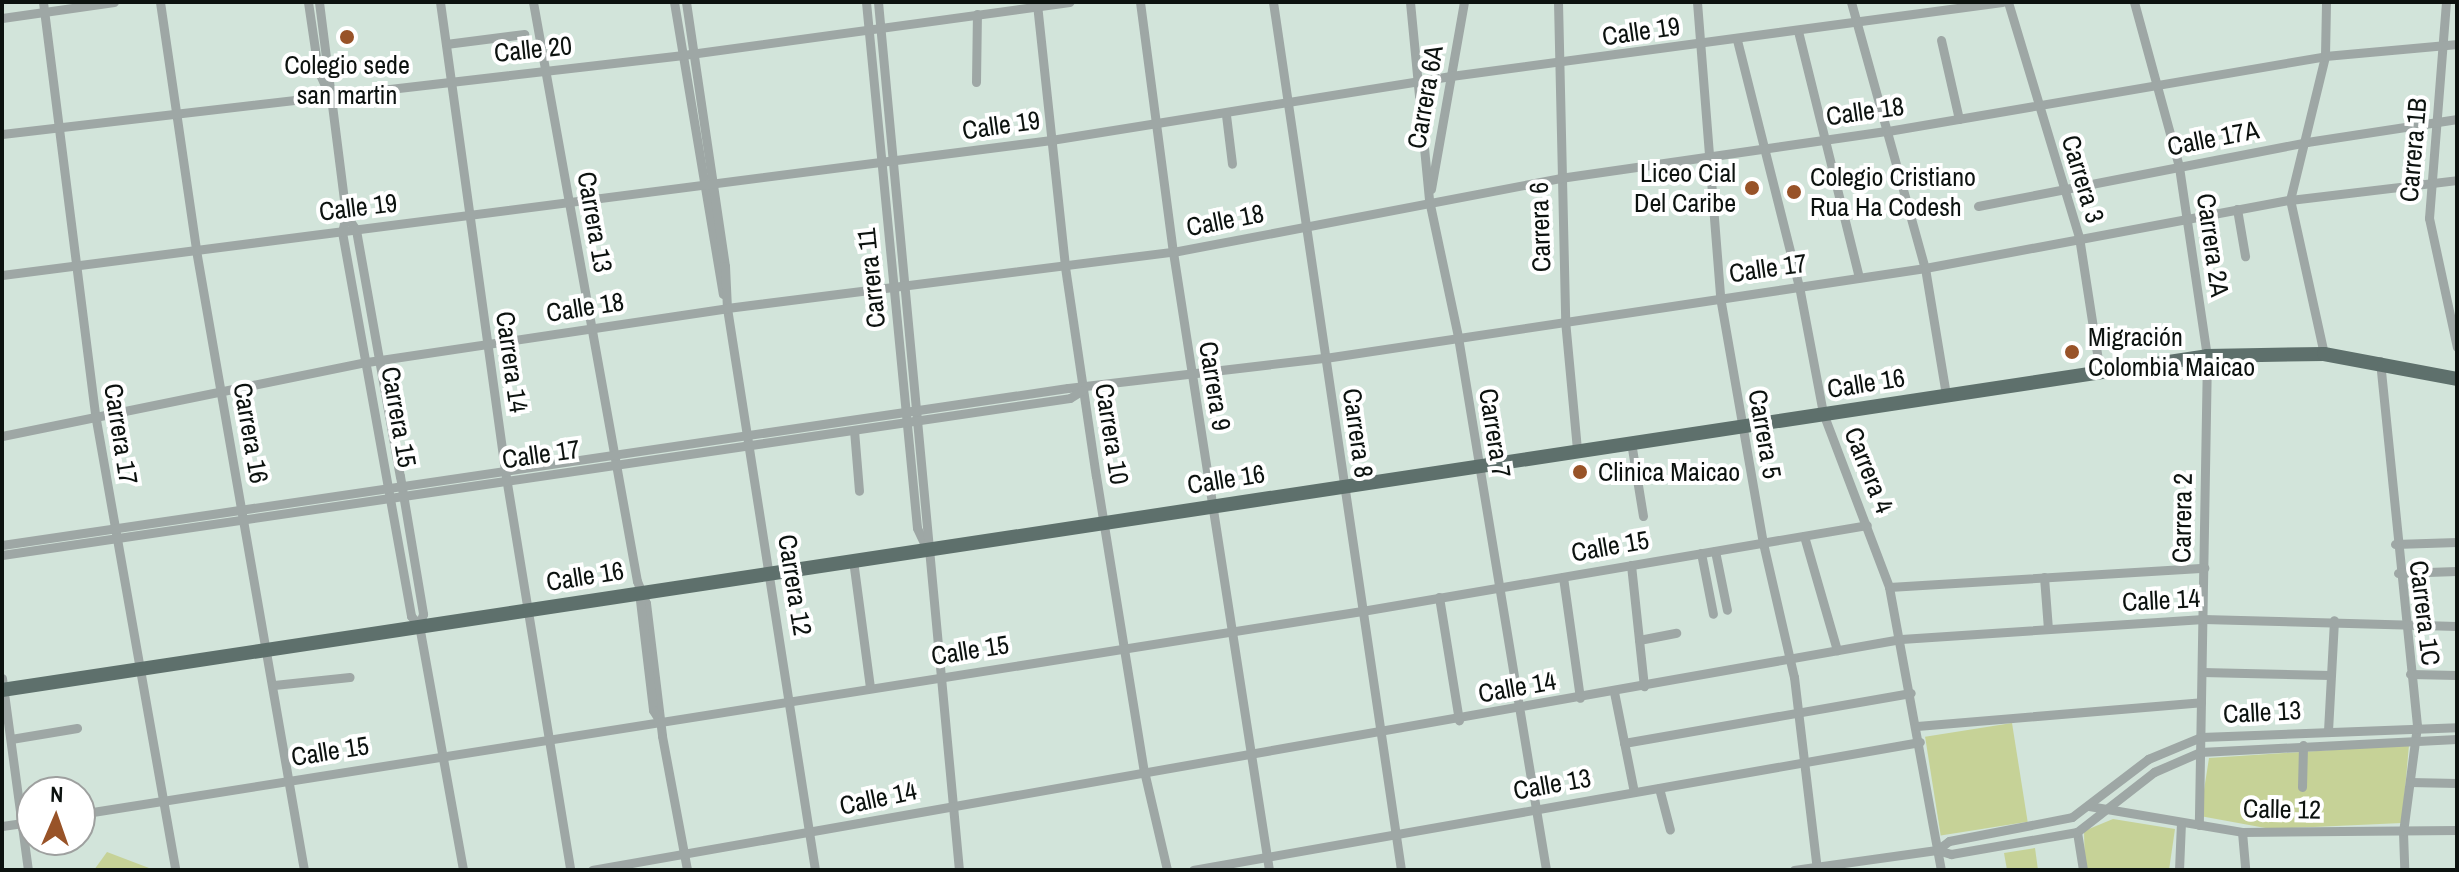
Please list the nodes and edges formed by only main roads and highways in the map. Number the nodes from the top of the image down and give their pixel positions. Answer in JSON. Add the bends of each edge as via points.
{"nodes":[{"id":1,"x":2457,"y":379,"type":"edge"},
{"id":2,"x":2,"y":686,"type":"edge"}],
"edges":[{"from":1,"to":2,"type":"highway","name":"Calle 16","via":[[2324,354],[2207,356]]}]}
